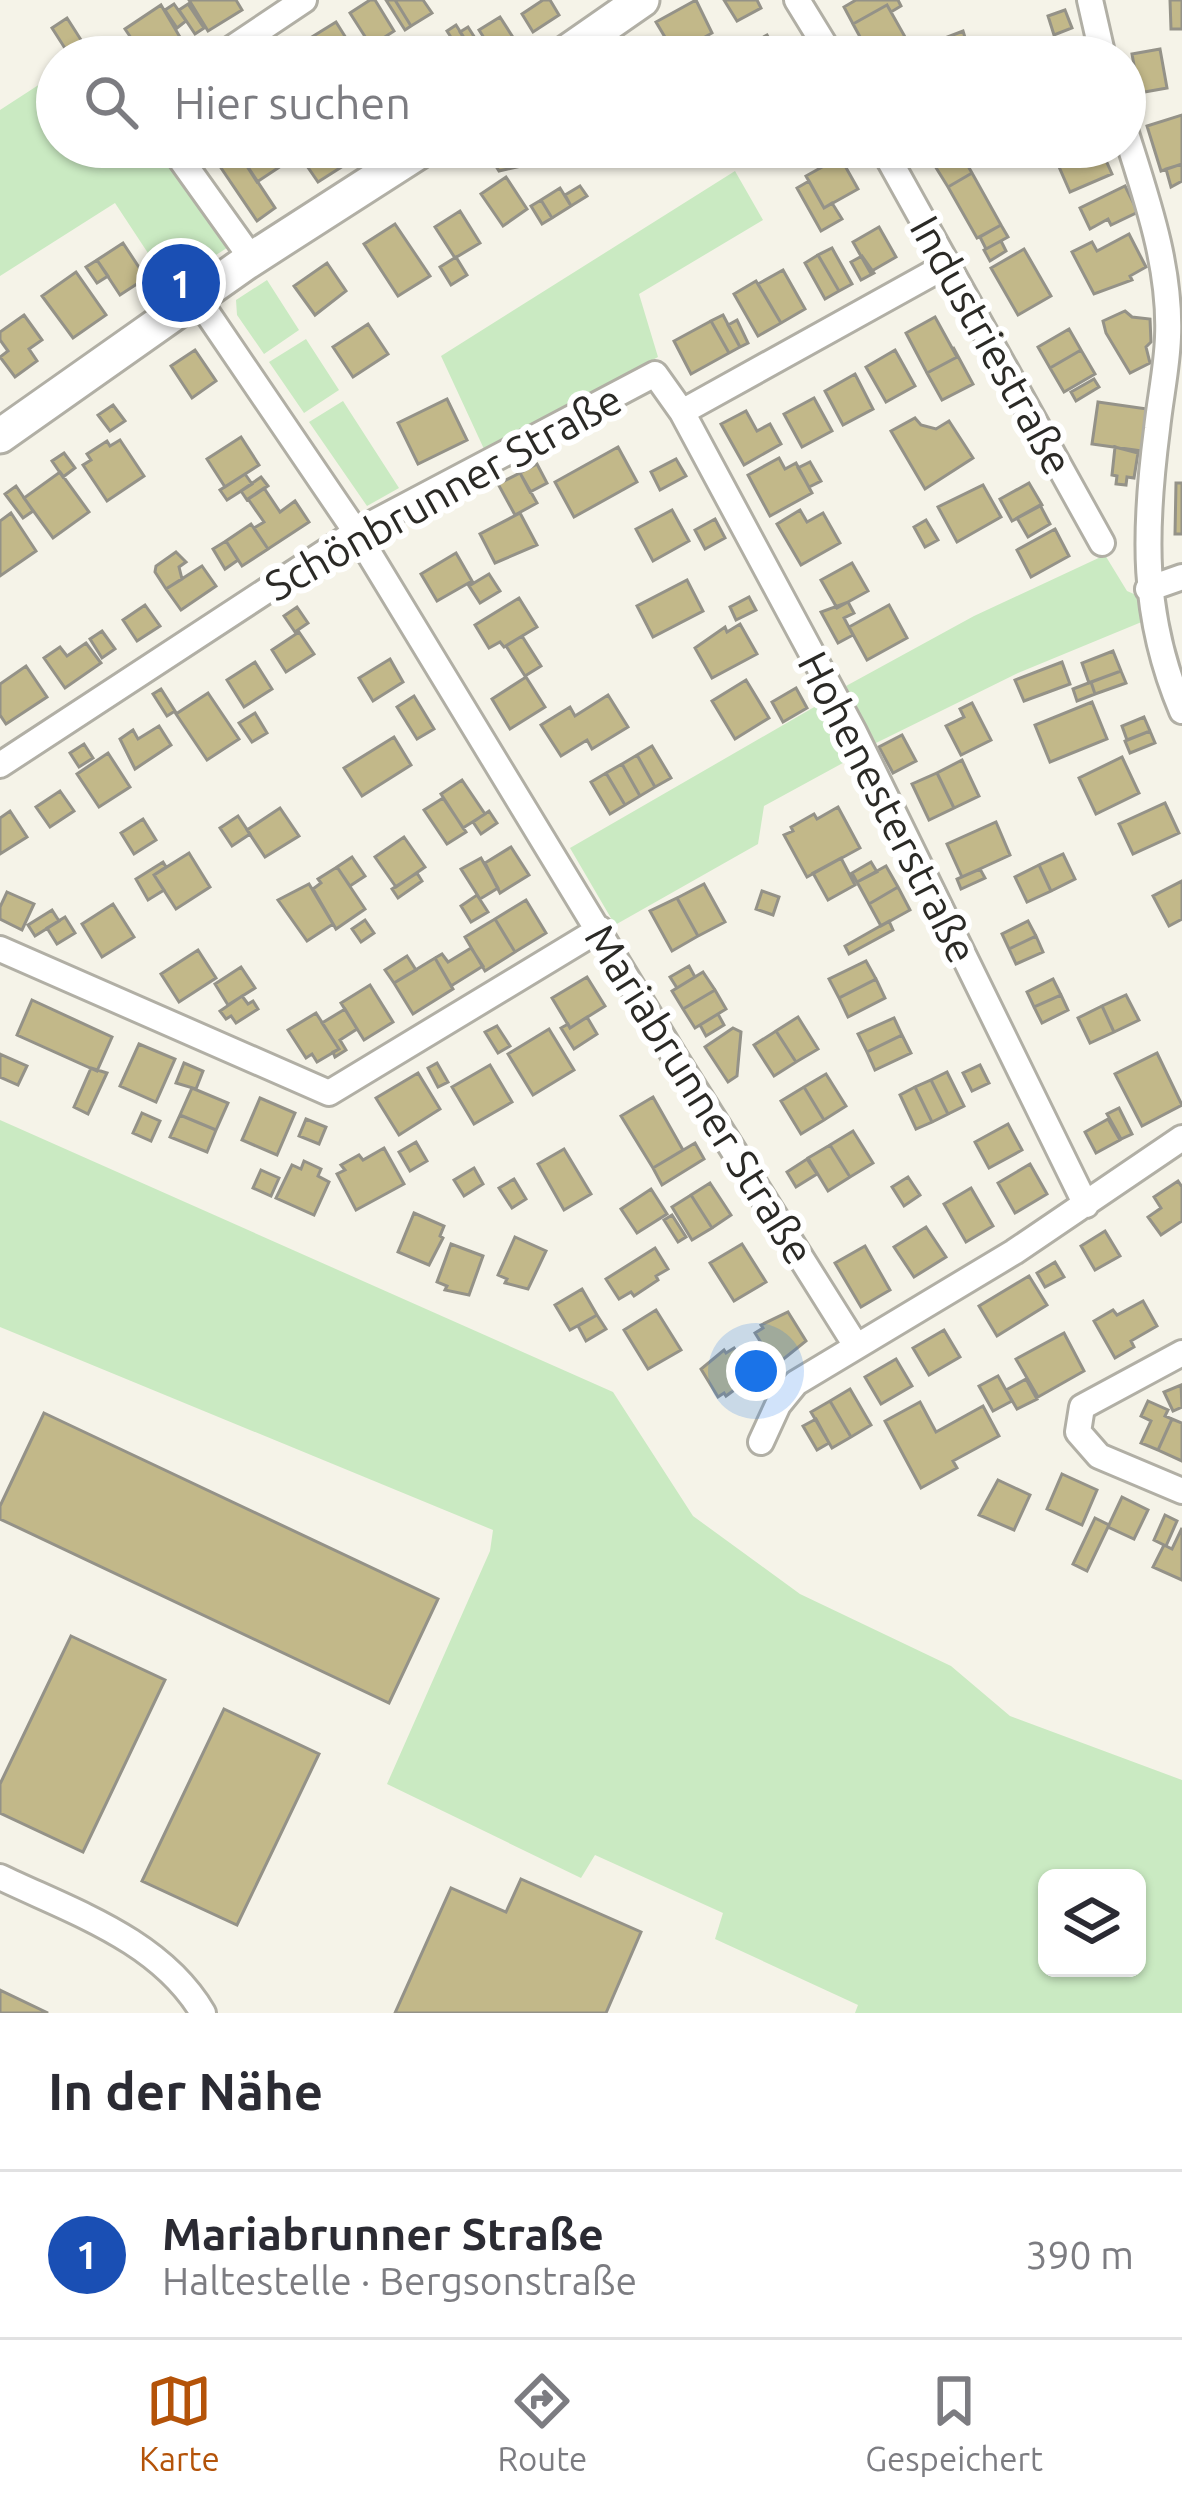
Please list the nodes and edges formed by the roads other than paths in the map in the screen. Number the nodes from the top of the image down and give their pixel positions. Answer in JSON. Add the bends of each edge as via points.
{"nodes":[{"id":1,"x":304,"y":0,"type":"edge"},
{"id":2,"x":641,"y":0,"type":"edge"},
{"id":3,"x":797,"y":0,"type":"edge"},
{"id":4,"x":1090,"y":0,"type":"edge"},
{"id":5,"x":250,"y":36,"type":"edge"},
{"id":6,"x":590,"y":36,"type":"edge"},
{"id":7,"x":819,"y":36,"type":"edge"},
{"id":8,"x":1098,"y":36,"type":"edge"},
{"id":9,"x":187,"y":168,"type":"edge"},
{"id":10,"x":393,"y":168,"type":"edge"},
{"id":11,"x":894,"y":168,"type":"edge"},
{"id":12,"x":1137,"y":168,"type":"edge"},
{"id":13,"x":252,"y":259,"type":"junction"},
{"id":14,"x":947,"y":265,"type":"junction"},
{"id":15,"x":197,"y":298,"type":"junction"},
{"id":16,"x":682,"y":412,"type":"junction"},
{"id":17,"x":0,"y":436,"type":"edge"},
{"id":18,"x":356,"y":532,"type":"junction"},
{"id":19,"x":1102,"y":543,"type":"dead end"},
{"id":20,"x":1182,"y":578,"type":"edge"},
{"id":21,"x":1148,"y":589,"type":"junction"},
{"id":22,"x":1182,"y":711,"type":"edge"},
{"id":23,"x":0,"y":765,"type":"edge"},
{"id":24,"x":600,"y":929,"type":"junction"},
{"id":25,"x":0,"y":949,"type":"edge"},
{"id":26,"x":1182,"y":1138,"type":"edge"},
{"id":27,"x":1086,"y":1205,"type":"junction"},
{"id":28,"x":855,"y":1344,"type":"junction"},
{"id":29,"x":1182,"y":1353,"type":"edge"},
{"id":30,"x":761,"y":1442,"type":"dead end"},
{"id":31,"x":1182,"y":1491,"type":"edge"},
{"id":32,"x":0,"y":1877,"type":"edge"},
{"id":33,"x":203,"y":2013,"type":"edge"}],
"edges":[{"from":1,"to":5,"type":"street"},
{"from":2,"to":6,"type":"street"},
{"from":3,"to":7,"type":"street"},
{"from":4,"to":8,"type":"street"},
{"from":9,"to":13,"type":"street"},
{"from":10,"to":13,"type":"street"},
{"from":11,"to":14,"type":"street","name":"Industriestraße"},
{"from":12,"to":21,"type":"street","via":[[1165,279],[1168,337],[1146,517]]},
{"from":13,"to":15,"type":"street"},
{"from":14,"to":16,"type":"street","name":"Schönbrunner Straße"},
{"from":14,"to":19,"type":"street","name":"Industriestraße"},
{"from":15,"to":17,"type":"street"},
{"from":15,"to":18,"type":"street","name":"Mariabrunner Straße"},
{"from":16,"to":18,"type":"street","name":"Schönbrunner Straße","via":[[655,374]]},
{"from":16,"to":27,"type":"street","name":"Hohenesterstraße","via":[[854,732]]},
{"from":18,"to":23,"type":"street","name":"Schönbrunner Straße"},
{"from":18,"to":24,"type":"street","name":"Mariabrunner Straße"},
{"from":20,"to":21,"type":"street"},
{"from":21,"to":22,"type":"street"},
{"from":24,"to":25,"type":"street","via":[[328,1093]]},
{"from":24,"to":28,"type":"street","name":"Mariabrunner Straße"},
{"from":26,"to":27,"type":"street"},
{"from":27,"to":28,"type":"street"},
{"from":28,"to":30,"type":"street","via":[[796,1383]]},
{"from":29,"to":31,"type":"street","via":[[1082,1407],[1078,1432],[1099,1456]]},
{"from":32,"to":33,"type":"street","via":[[158,1959]]}]}
